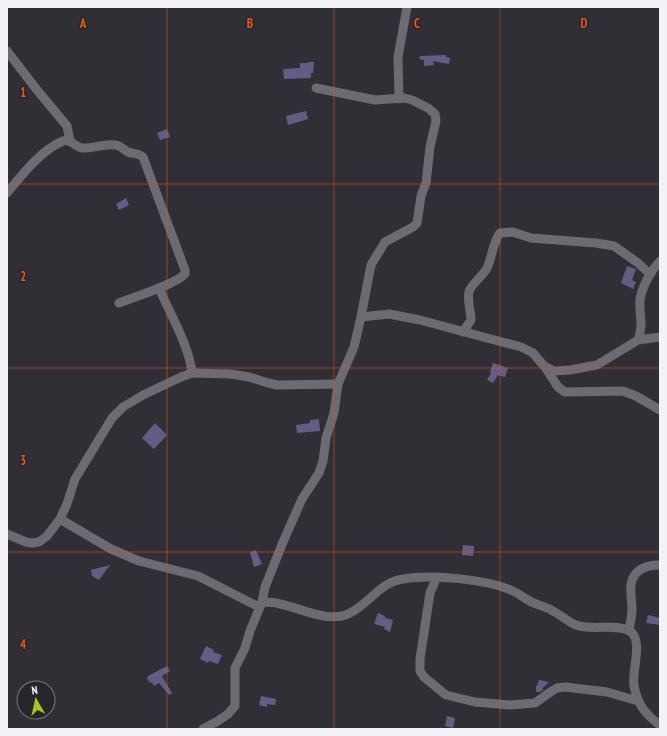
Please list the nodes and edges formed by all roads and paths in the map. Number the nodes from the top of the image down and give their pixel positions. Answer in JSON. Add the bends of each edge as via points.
{"nodes":[{"id":1,"x":407,"y":7,"type":"edge"},
{"id":2,"x":7,"y":51,"type":"edge"},
{"id":3,"x":316,"y":88,"type":"dead end"},
{"id":4,"x":399,"y":99,"type":"junction"},
{"id":5,"x":70,"y":141,"type":"junction"},
{"id":6,"x":7,"y":193,"type":"edge"},
{"id":7,"x":660,"y":261,"type":"edge"},
{"id":8,"x":650,"y":274,"type":"junction"},
{"id":9,"x":159,"y":288,"type":"junction"},
{"id":10,"x":119,"y":303,"type":"dead end"},
{"id":11,"x":361,"y":317,"type":"junction"},
{"id":12,"x":463,"y":332,"type":"junction"},
{"id":13,"x":660,"y":337,"type":"edge"},
{"id":14,"x":638,"y":340,"type":"junction"},
{"id":15,"x":544,"y":366,"type":"junction"},
{"id":16,"x":192,"y":373,"type":"junction"},
{"id":17,"x":338,"y":384,"type":"junction"},
{"id":18,"x":660,"y":410,"type":"edge"},
{"id":19,"x":60,"y":519,"type":"junction"},
{"id":20,"x":7,"y":534,"type":"edge"},
{"id":21,"x":660,"y":564,"type":"edge"},
{"id":22,"x":437,"y":577,"type":"junction"},
{"id":23,"x":261,"y":605,"type":"junction"},
{"id":24,"x":630,"y":631,"type":"junction"},
{"id":25,"x":638,"y":701,"type":"junction"},
{"id":26,"x":660,"y":725,"type":"edge"},
{"id":27,"x":203,"y":729,"type":"edge"}],
"edges":[{"from":1,"to":4,"type":"street","via":[[398,58]]},
{"from":2,"to":5,"type":"street","via":[[67,126]]},
{"from":3,"to":4,"type":"street","via":[[375,100]]},
{"from":4,"to":11,"type":"street","via":[[412,100],[435,114],[426,183],[421,196],[417,223],[385,242],[371,265]]},
{"from":5,"to":6,"type":"street","via":[[64,140],[46,152],[25,171]]},
{"from":5,"to":9,"type":"street","via":[[83,148],[116,145],[143,157],[185,270],[182,278]]},
{"from":7,"to":8,"type":"street"},
{"from":8,"to":12,"type":"street","via":[[614,246],[531,238],[513,232],[500,233],[495,240],[487,267],[469,290],[471,320]]},
{"from":8,"to":14,"type":"street","via":[[640,300],[642,330]]},
{"from":9,"to":10,"type":"street"},
{"from":9,"to":16,"type":"street","via":[[184,345]]},
{"from":11,"to":12,"type":"street","via":[[389,314]]},
{"from":11,"to":17,"type":"street","via":[[354,348]]},
{"from":12,"to":15,"type":"street","via":[[533,352]]},
{"from":13,"to":14,"type":"street"},
{"from":14,"to":15,"type":"street","via":[[597,365],[554,371]]},
{"from":15,"to":18,"type":"street","via":[[558,387],[565,392],[623,390]]},
{"from":16,"to":17,"type":"street","via":[[231,374],[277,384]]},
{"from":16,"to":19,"type":"street","via":[[143,395],[123,407],[112,418],[75,479]]},
{"from":17,"to":23,"type":"street","via":[[334,413],[319,473],[302,499],[283,542],[265,587]]},
{"from":19,"to":20,"type":"street","via":[[39,542],[26,542]]},
{"from":19,"to":23,"type":"street","via":[[111,549],[139,561],[198,576]]},
{"from":21,"to":24,"type":"street","via":[[642,568],[631,584]]},
{"from":22,"to":23,"type":"street","via":[[391,582],[350,613],[343,615],[310,614],[280,604]]},
{"from":22,"to":24,"type":"street","via":[[476,580],[513,591],[584,628],[613,627]]},
{"from":22,"to":25,"type":"street","via":[[430,593],[420,670],[424,678],[446,695],[475,702],[511,705],[535,703],[557,688],[565,687],[607,692]]},
{"from":23,"to":27,"type":"street","via":[[235,668],[235,706],[228,714]]},
{"from":24,"to":25,"type":"street","via":[[636,642],[636,668],[633,676]]},
{"from":25,"to":26,"type":"street","via":[[646,715]]}]}
